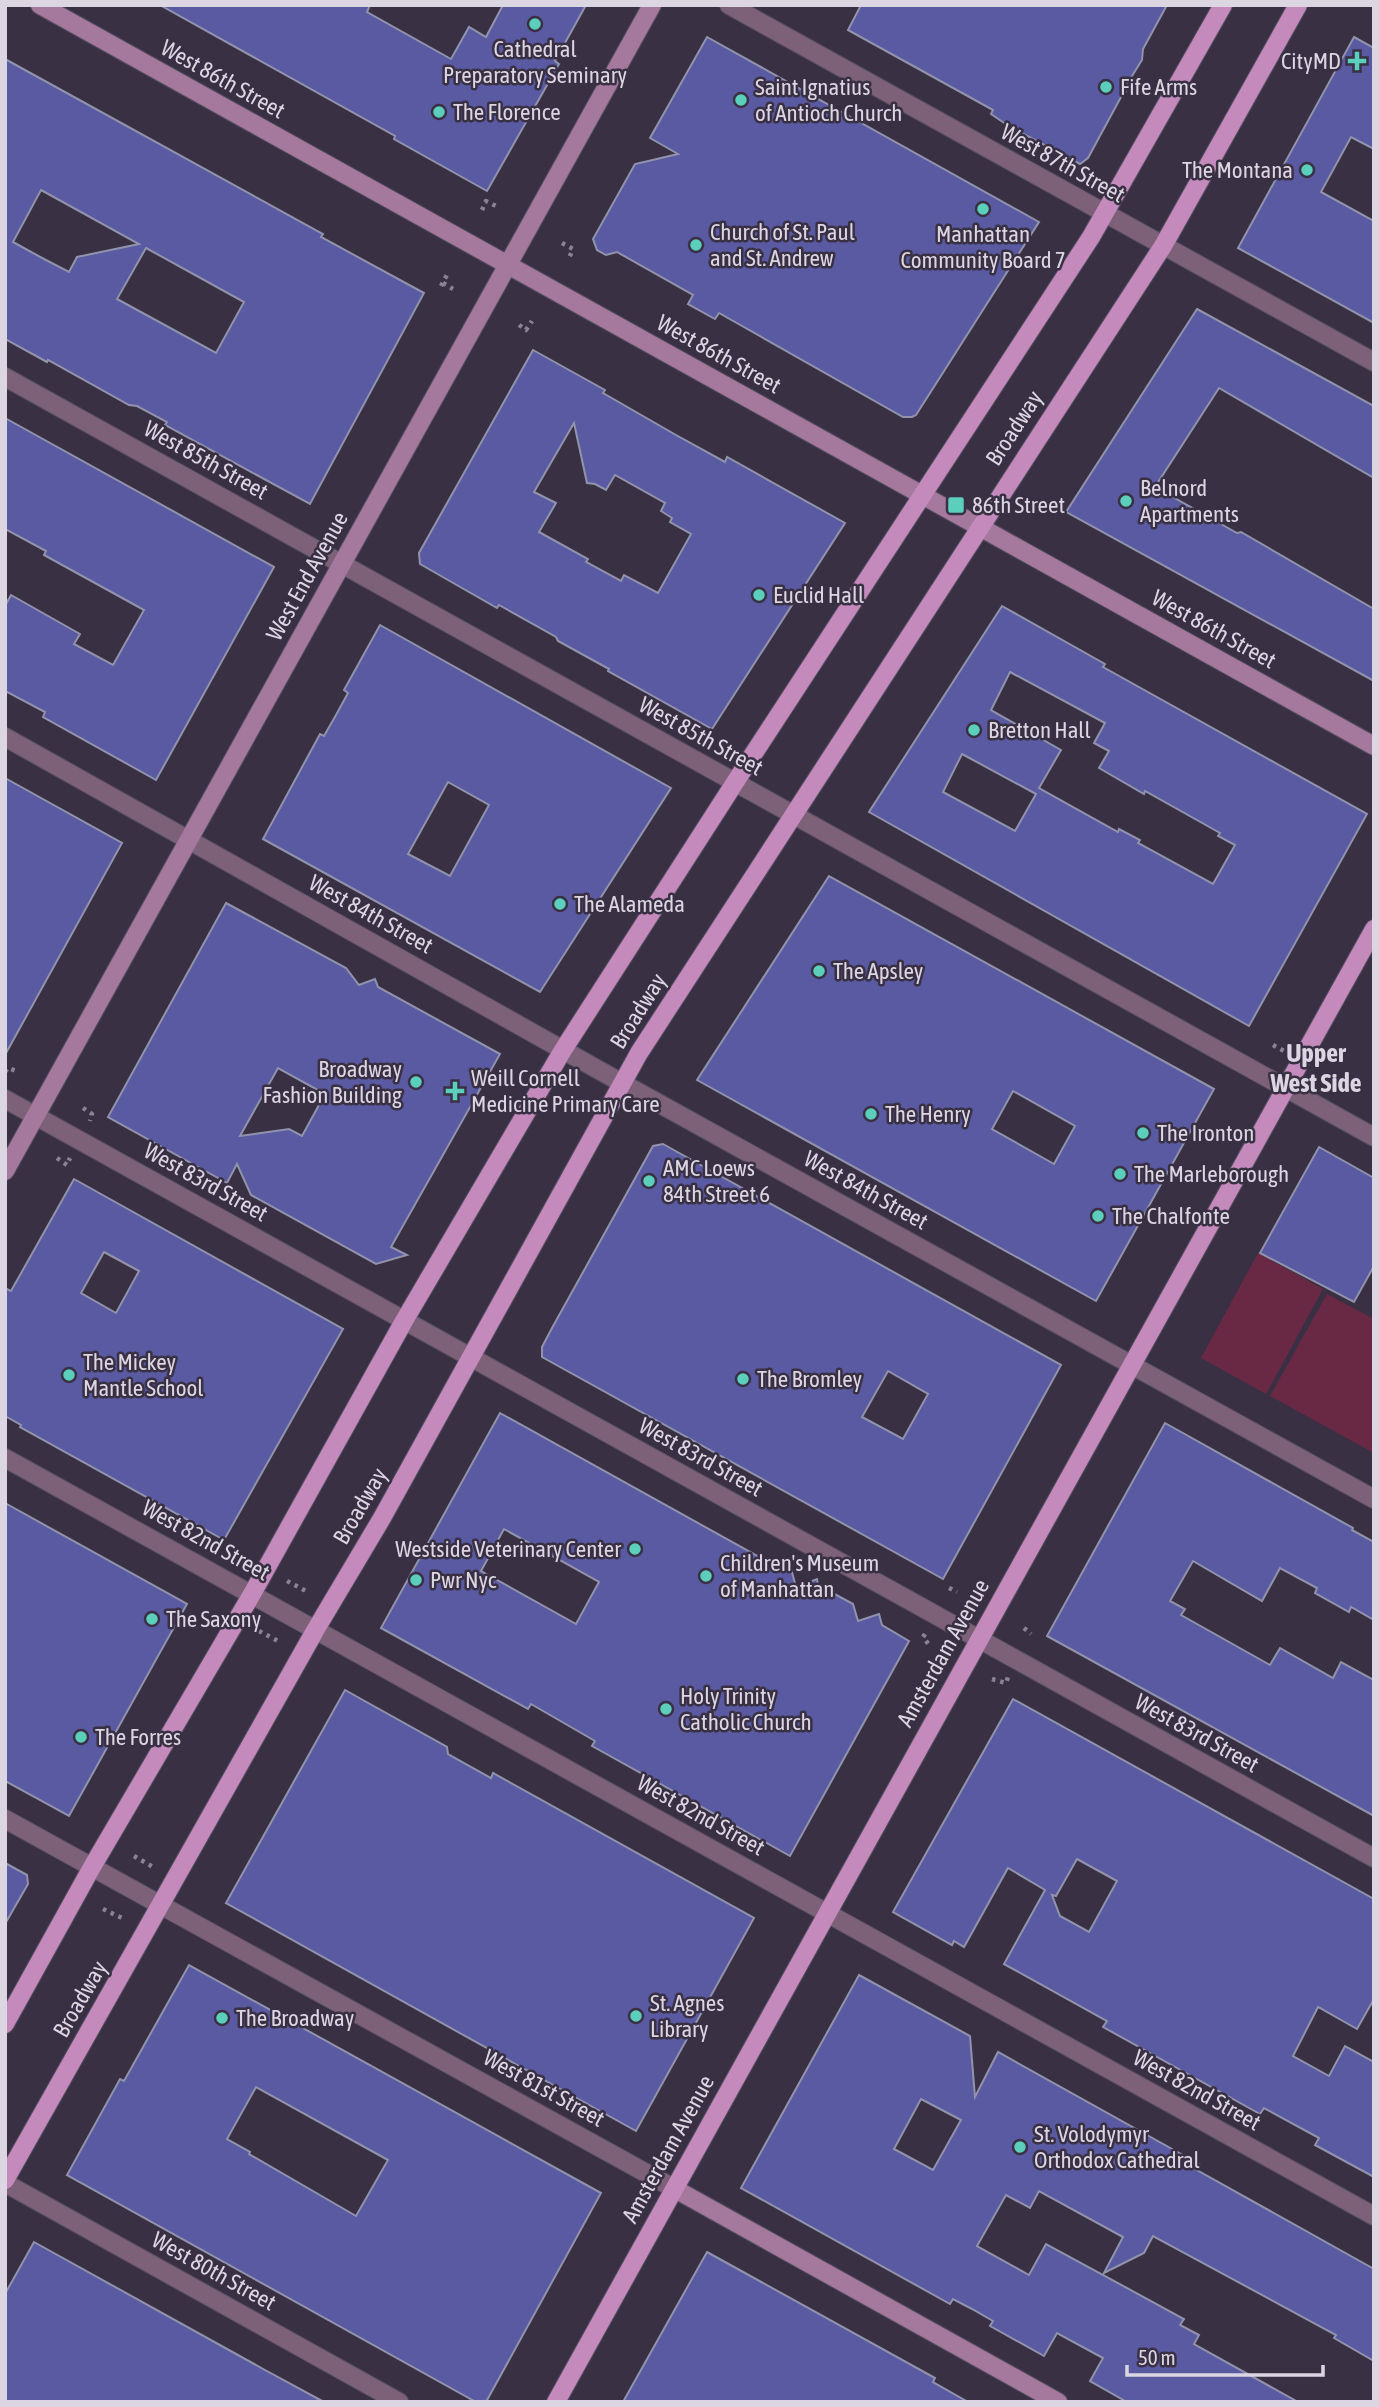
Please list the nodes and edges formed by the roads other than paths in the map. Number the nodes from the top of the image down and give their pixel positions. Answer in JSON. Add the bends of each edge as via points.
{"nodes":[{"id":1,"x":40,"y":5,"type":"edge"},
{"id":2,"x":652,"y":5,"type":"edge"},
{"id":3,"x":729,"y":5,"type":"edge"},
{"id":4,"x":1223,"y":5,"type":"edge"},
{"id":5,"x":1297,"y":5,"type":"edge"},
{"id":6,"x":1106,"y":214,"type":"junction"},
{"id":7,"x":1163,"y":246,"type":"junction"},
{"id":8,"x":508,"y":265,"type":"junction"},
{"id":9,"x":1374,"y":362,"type":"edge"},
{"id":10,"x":5,"y":377,"type":"edge"},
{"id":11,"x":922,"y":495,"type":"junction"},
{"id":12,"x":980,"y":527,"type":"junction"},
{"id":13,"x":341,"y":564,"type":"junction"},
{"id":14,"x":5,"y":737,"type":"edge"},
{"id":15,"x":1374,"y":746,"type":"edge"},
{"id":16,"x":736,"y":782,"type":"junction"},
{"id":17,"x":793,"y":814,"type":"junction"},
{"id":18,"x":190,"y":839,"type":"junction"},
{"id":19,"x":1374,"y":929,"type":"edge"},
{"id":20,"x":563,"y":1050,"type":"junction"},
{"id":21,"x":622,"y":1083,"type":"junction"},
{"id":22,"x":1285,"y":1087,"type":"junction"},
{"id":23,"x":5,"y":1099,"type":"edge"},
{"id":24,"x":35,"y":1115,"type":"junction"},
{"id":25,"x":1374,"y":1137,"type":"edge"},
{"id":26,"x":5,"y":1171,"type":"edge"},
{"id":27,"x":404,"y":1321,"type":"junction"},
{"id":28,"x":471,"y":1357,"type":"junction"},
{"id":29,"x":1131,"y":1365,"type":"junction"},
{"id":30,"x":5,"y":1458,"type":"edge"},
{"id":31,"x":1374,"y":1499,"type":"edge"},
{"id":32,"x":252,"y":1594,"type":"junction"},
{"id":33,"x":316,"y":1629,"type":"junction"},
{"id":34,"x":979,"y":1640,"type":"junction"},
{"id":35,"x":5,"y":1819,"type":"edge"},
{"id":36,"x":1374,"y":1858,"type":"edge"},
{"id":37,"x":92,"y":1867,"type":"junction"},
{"id":38,"x":162,"y":1906,"type":"junction"},
{"id":39,"x":827,"y":1913,"type":"junction"},
{"id":40,"x":5,"y":2024,"type":"edge"},
{"id":41,"x":5,"y":2182,"type":"edge"},
{"id":42,"x":675,"y":2189,"type":"junction"},
{"id":43,"x":1374,"y":2216,"type":"edge"},
{"id":44,"x":399,"y":2402,"type":"edge"},
{"id":45,"x":556,"y":2402,"type":"edge"},
{"id":46,"x":1058,"y":2402,"type":"edge"}],
"edges":[{"from":1,"to":8,"type":"main road","name":"West 86th Street"},
{"from":2,"to":8,"type":"main road","name":"West End Avenue"},
{"from":3,"to":6,"type":"street","name":"West 87th Street"},
{"from":4,"to":6,"type":"main road","name":"Broadway"},
{"from":5,"to":7,"type":"main road","name":"Broadway"},
{"from":6,"to":7,"type":"street","name":"West 87th Street"},
{"from":6,"to":11,"type":"main road","name":"Broadway"},
{"from":7,"to":9,"type":"street","name":"West 87th Street"},
{"from":7,"to":12,"type":"main road","name":"Broadway"},
{"from":8,"to":11,"type":"main road","name":"West 86th Street"},
{"from":8,"to":13,"type":"main road","name":"West End Avenue"},
{"from":10,"to":13,"type":"street","name":"West 85th Street"},
{"from":11,"to":12,"type":"main road","name":"West 86th Street"},
{"from":11,"to":16,"type":"main road","name":"Broadway"},
{"from":12,"to":15,"type":"main road","name":"West 86th Street"},
{"from":12,"to":17,"type":"main road","name":"Broadway"},
{"from":13,"to":16,"type":"street","name":"West 85th Street"},
{"from":13,"to":18,"type":"main road","name":"West End Avenue"},
{"from":14,"to":18,"type":"street","name":"West 84th Street"},
{"from":16,"to":17,"type":"street","name":"West 85th Street"},
{"from":16,"to":20,"type":"main road","name":"Broadway"},
{"from":17,"to":21,"type":"main road","name":"Broadway"},
{"from":17,"to":22,"type":"street","name":"West 85th Street"},
{"from":18,"to":20,"type":"street","name":"West 84th Street"},
{"from":18,"to":24,"type":"main road","name":"West End Avenue"},
{"from":19,"to":22,"type":"main road","name":"Amsterdam Avenue"},
{"from":20,"to":21,"type":"street","name":"West 84th Street"},
{"from":20,"to":27,"type":"main road","name":"Broadway"},
{"from":21,"to":28,"type":"main road","name":"Broadway"},
{"from":21,"to":29,"type":"street","name":"West 84th Street"},
{"from":22,"to":25,"type":"street","name":"West 85th Street"},
{"from":22,"to":29,"type":"main road","name":"Amsterdam Avenue"},
{"from":23,"to":24,"type":"street","name":"West 83rd Street"},
{"from":24,"to":26,"type":"main road","name":"West End Avenue"},
{"from":24,"to":27,"type":"street","name":"West 83rd Street"},
{"from":27,"to":28,"type":"street","name":"West 83rd Street"},
{"from":27,"to":32,"type":"main road","name":"Broadway"},
{"from":28,"to":33,"type":"main road","name":"Broadway"},
{"from":28,"to":34,"type":"street","name":"West 83rd Street"},
{"from":29,"to":31,"type":"street","name":"West 84th Street"},
{"from":29,"to":34,"type":"main road","name":"Amsterdam Avenue"},
{"from":30,"to":32,"type":"street","name":"West 82nd Street"},
{"from":32,"to":33,"type":"street","name":"West 82nd Street"},
{"from":32,"to":37,"type":"main road","name":"Broadway"},
{"from":33,"to":38,"type":"main road","name":"Broadway"},
{"from":33,"to":39,"type":"street","name":"West 82nd Street"},
{"from":34,"to":36,"type":"street","name":"West 83rd Street"},
{"from":34,"to":39,"type":"main road","name":"Amsterdam Avenue"},
{"from":35,"to":37,"type":"street","name":"West 81st Street"},
{"from":37,"to":38,"type":"street","name":"West 81st Street"},
{"from":37,"to":40,"type":"main road","name":"Broadway"},
{"from":38,"to":41,"type":"main road","name":"Broadway"},
{"from":38,"to":42,"type":"street","name":"West 81st Street"},
{"from":39,"to":42,"type":"main road","name":"Amsterdam Avenue"},
{"from":39,"to":43,"type":"street","name":"West 82nd Street"},
{"from":41,"to":44,"type":"street","name":"West 80th Street"},
{"from":42,"to":45,"type":"main road","name":"Amsterdam Avenue"},
{"from":42,"to":46,"type":"main road","name":"West 81st Street"}]}
